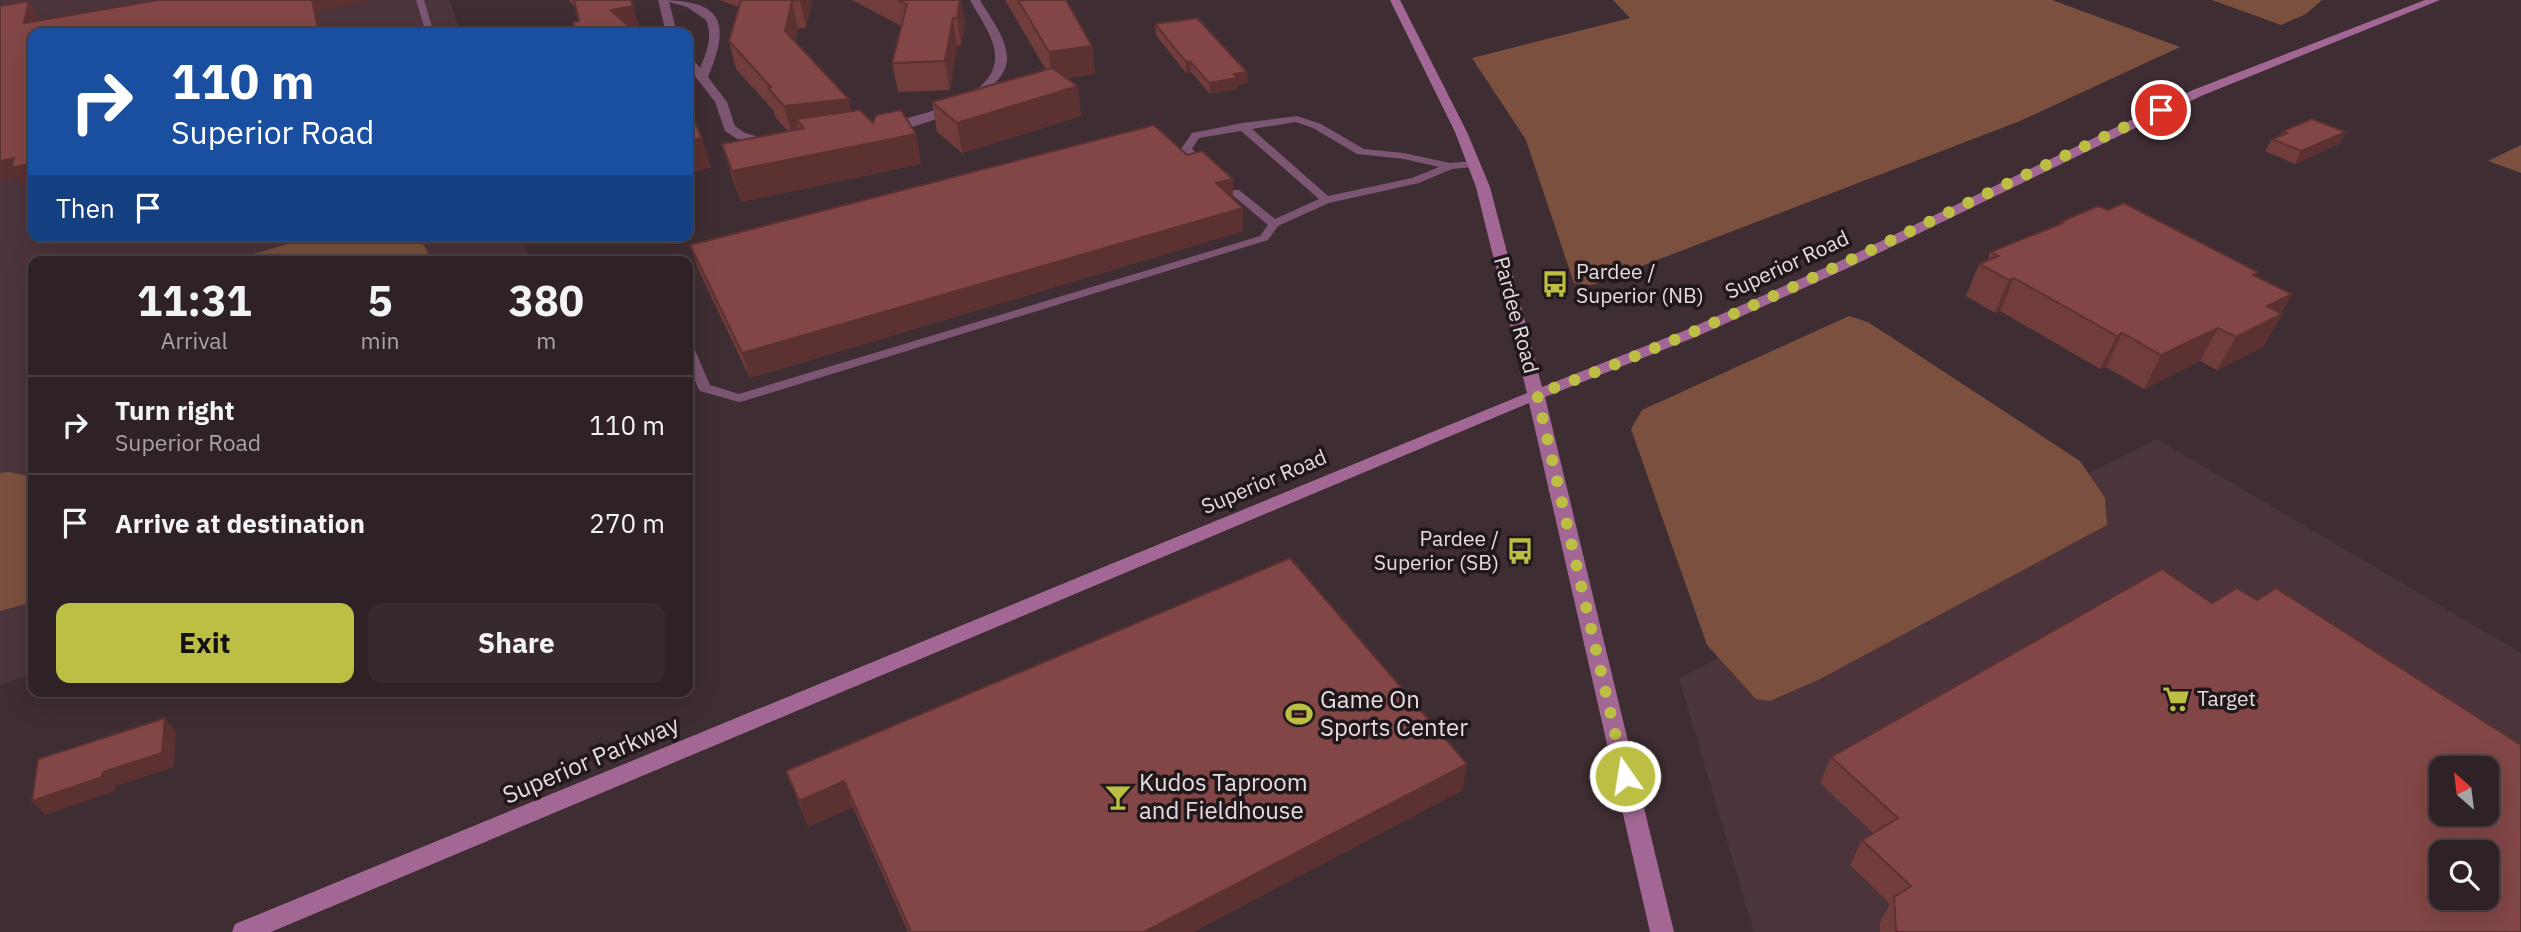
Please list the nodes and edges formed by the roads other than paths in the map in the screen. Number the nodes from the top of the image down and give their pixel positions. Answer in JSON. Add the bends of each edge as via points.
{"nodes":[{"id":1,"x":420,"y":0,"type":"edge"},
{"id":2,"x":663,"y":0,"type":"edge"},
{"id":3,"x":673,"y":0,"type":"edge"},
{"id":4,"x":964,"y":0,"type":"edge"},
{"id":5,"x":1395,"y":0,"type":"edge"},
{"id":6,"x":2434,"y":0,"type":"edge"},
{"id":7,"x":976,"y":2,"type":"edge"},
{"id":8,"x":428,"y":28,"type":"edge"},
{"id":9,"x":670,"y":28,"type":"edge"},
{"id":10,"x":693,"y":66,"type":"edge"},
{"id":11,"x":702,"y":77,"type":"junction"},
{"id":12,"x":1242,"y":126,"type":"junction"},
{"id":13,"x":869,"y":131,"type":"edge"},
{"id":14,"x":785,"y":144,"type":"edge"},
{"id":15,"x":1473,"y":164,"type":"junction"},
{"id":16,"x":1450,"y":166,"type":"junction"},
{"id":17,"x":1211,"y":172,"type":"edge"},
{"id":18,"x":1235,"y":192,"type":"edge"},
{"id":19,"x":1326,"y":200,"type":"junction"},
{"id":20,"x":1274,"y":224,"type":"junction"},
{"id":21,"x":693,"y":360,"type":"edge"},
{"id":22,"x":1537,"y":394,"type":"junction"},
{"id":23,"x":957,"y":636,"type":"joint"},
{"id":24,"x":244,"y":932,"type":"edge"},
{"id":25,"x":1662,"y":932,"type":"edge"}],
"edges":[{"from":1,"to":8,"type":"lane"},
{"from":2,"to":9,"type":"street"},
{"from":3,"to":11,"type":"street","via":[[705,13],[715,26],[716,41]]},
{"from":4,"to":7,"type":"street"},
{"from":5,"to":15,"type":"main road","name":"Pardee Road"},
{"from":6,"to":22,"type":"main road","name":"Superior Road","via":[[2197,93],[1781,294]]},
{"from":7,"to":13,"type":"street","via":[[1002,62],[991,82],[948,110]]},
{"from":10,"to":11,"type":"street"},
{"from":11,"to":14,"type":"street","via":[[721,102],[726,123],[734,133],[756,142]]},
{"from":12,"to":16,"type":"lane","via":[[1297,119],[1361,152]]},
{"from":12,"to":17,"type":"lane","via":[[1196,135],[1186,149]]},
{"from":12,"to":19,"type":"lane"},
{"from":15,"to":16,"type":"lane"},
{"from":15,"to":22,"type":"main road","name":"Pardee Road"},
{"from":16,"to":19,"type":"lane","via":[[1415,181]]},
{"from":18,"to":20,"type":"lane"},
{"from":19,"to":20,"type":"lane"},
{"from":20,"to":21,"type":"lane","via":[[1264,238],[739,398],[705,388]]},
{"from":22,"to":23,"type":"main road","name":"Superior Road"},
{"from":22,"to":25,"type":"main road","name":"Pardee Road"},
{"from":23,"to":24,"type":"main road","name":"Superior Parkway"}]}
